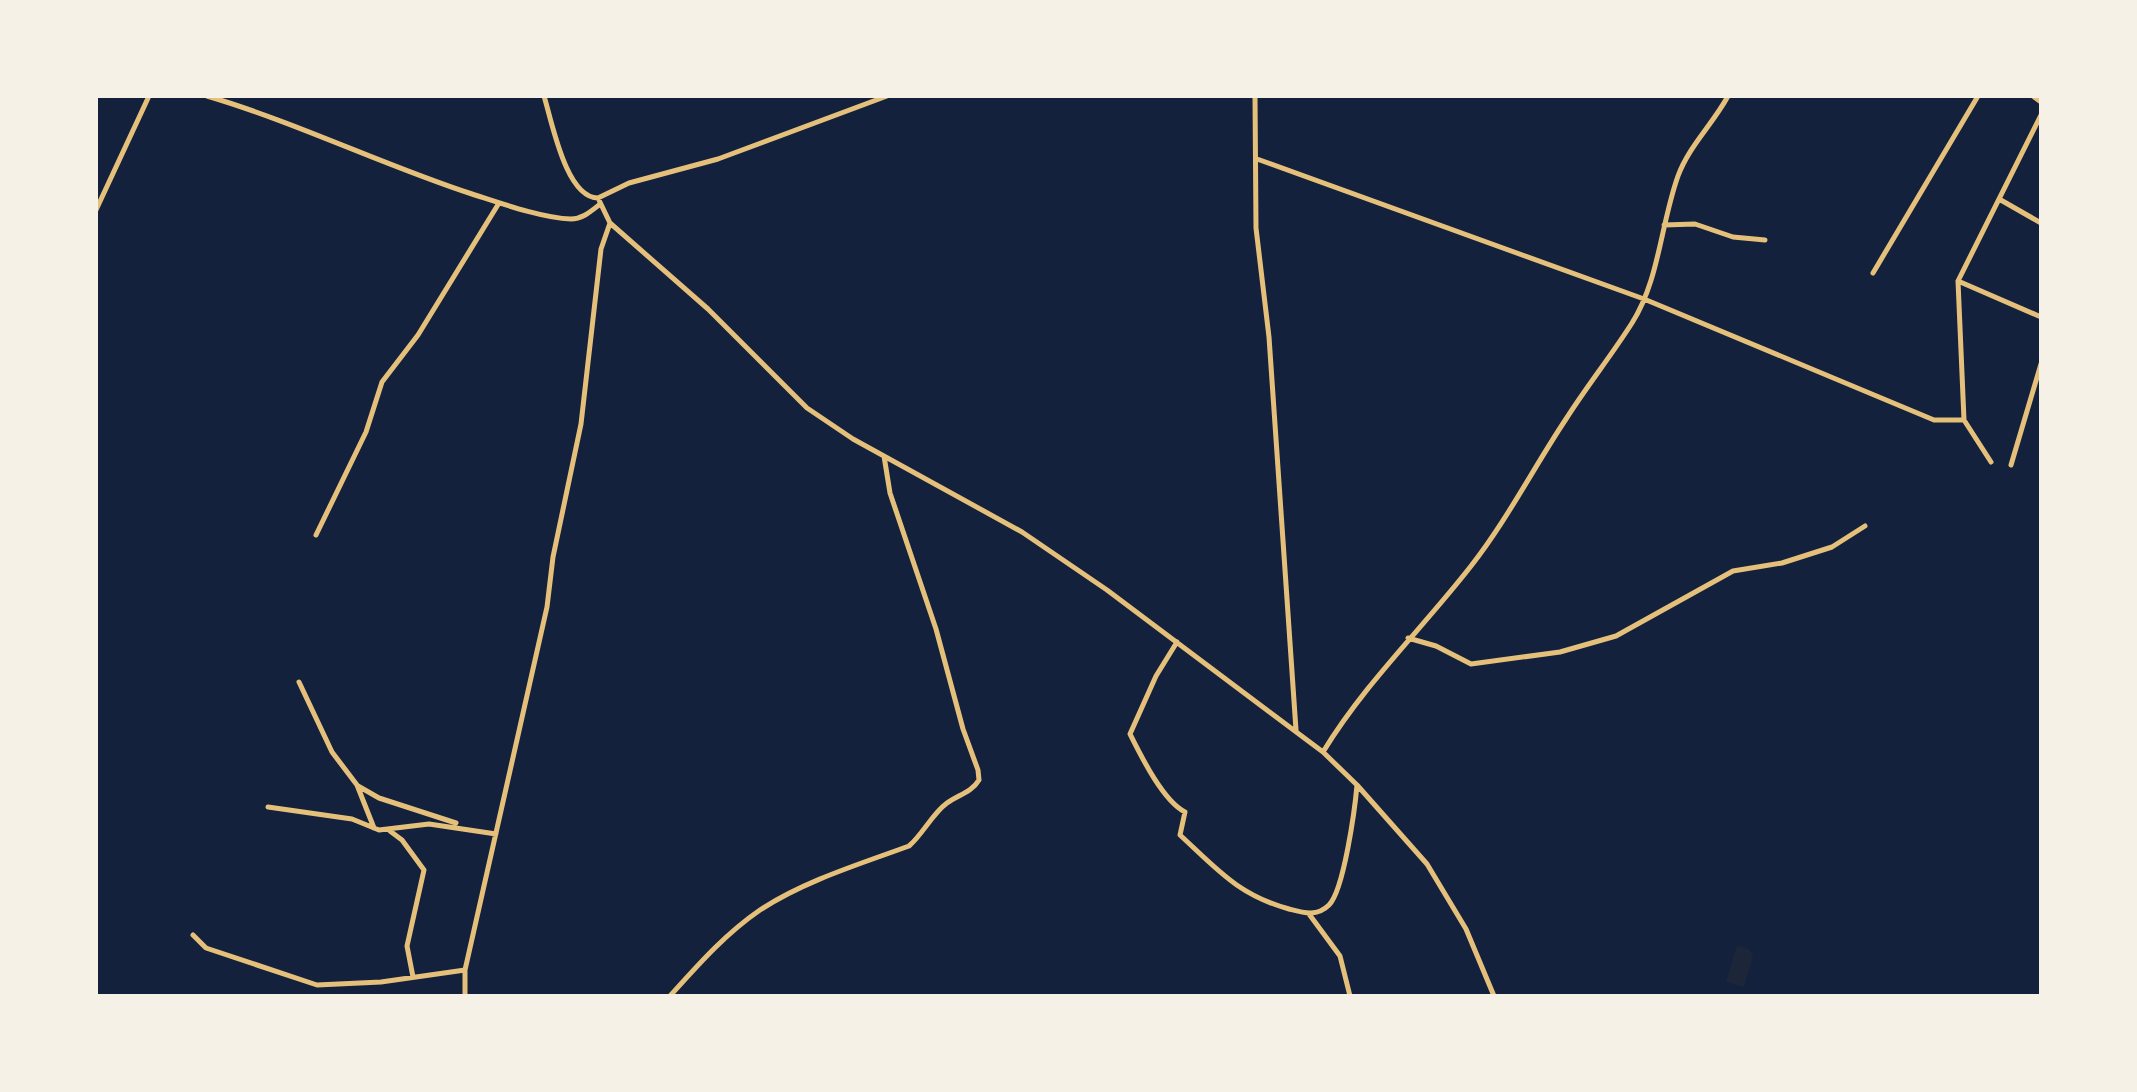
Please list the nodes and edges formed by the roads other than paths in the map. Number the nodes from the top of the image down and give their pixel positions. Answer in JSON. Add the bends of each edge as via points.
{"nodes":[{"id":1,"x":149,"y":96,"type":"edge"},
{"id":2,"x":207,"y":96,"type":"edge"},
{"id":3,"x":544,"y":96,"type":"edge"},
{"id":4,"x":887,"y":96,"type":"edge"},
{"id":5,"x":1255,"y":96,"type":"edge"},
{"id":6,"x":1728,"y":96,"type":"edge"},
{"id":7,"x":1978,"y":96,"type":"edge"},
{"id":8,"x":2033,"y":96,"type":"edge"},
{"id":9,"x":2041,"y":102,"type":"edge"},
{"id":10,"x":2041,"y":115,"type":"edge"},
{"id":11,"x":1257,"y":159,"type":"junction"},
{"id":12,"x":1999,"y":200,"type":"junction"},
{"id":13,"x":598,"y":202,"type":"junction"},
{"id":14,"x":499,"y":203,"type":"junction"},
{"id":15,"x":96,"y":210,"type":"edge"},
{"id":16,"x":610,"y":223,"type":"junction"},
{"id":17,"x":2041,"y":223,"type":"edge"},
{"id":18,"x":1664,"y":225,"type":"junction"},
{"id":19,"x":1765,"y":240,"type":"dead end"},
{"id":20,"x":1873,"y":273,"type":"dead end"},
{"id":21,"x":1958,"y":281,"type":"junction"},
{"id":22,"x":1644,"y":299,"type":"junction"},
{"id":23,"x":2041,"y":317,"type":"edge"},
{"id":24,"x":2041,"y":364,"type":"edge"},
{"id":25,"x":2033,"y":391,"type":"junction"},
{"id":26,"x":2041,"y":394,"type":"edge"},
{"id":27,"x":1964,"y":419,"type":"junction"},
{"id":28,"x":884,"y":456,"type":"junction"},
{"id":29,"x":1991,"y":462,"type":"dead end"},
{"id":30,"x":2011,"y":466,"type":"dead end"},
{"id":31,"x":1866,"y":526,"type":"dead end"},
{"id":32,"x":316,"y":536,"type":"dead end"},
{"id":33,"x":1408,"y":638,"type":"junction"},
{"id":34,"x":1177,"y":642,"type":"junction"},
{"id":35,"x":299,"y":682,"type":"dead end"},
{"id":36,"x":1296,"y":730,"type":"junction"},
{"id":37,"x":1323,"y":752,"type":"junction"},
{"id":38,"x":357,"y":785,"type":"junction"},
{"id":39,"x":1357,"y":785,"type":"junction"},
{"id":40,"x":268,"y":807,"type":"dead end"},
{"id":41,"x":461,"y":826,"type":"junction"},
{"id":42,"x":374,"y":828,"type":"junction"},
{"id":43,"x":390,"y":831,"type":"junction"},
{"id":44,"x":496,"y":834,"type":"junction"},
{"id":45,"x":1309,"y":914,"type":"junction"},
{"id":46,"x":193,"y":935,"type":"dead end"},
{"id":47,"x":465,"y":970,"type":"junction"},
{"id":48,"x":413,"y":977,"type":"junction"},
{"id":49,"x":465,"y":996,"type":"edge"},
{"id":50,"x":670,"y":996,"type":"edge"},
{"id":51,"x":1350,"y":996,"type":"edge"},
{"id":52,"x":1494,"y":996,"type":"edge"}],
"edges":[{"from":1,"to":15,"type":"street"},
{"from":2,"to":14,"type":"street"},
{"from":3,"to":13,"type":"street","via":[[572,179],[583,194]]},
{"from":4,"to":13,"type":"street","via":[[718,159],[629,183]]},
{"from":5,"to":11,"type":"street"},
{"from":6,"to":18,"type":"street","via":[[1689,152]]},
{"from":7,"to":20,"type":"street"},
{"from":8,"to":9,"type":"street"},
{"from":10,"to":12,"type":"street"},
{"from":11,"to":22,"type":"street"},
{"from":11,"to":36,"type":"street","via":[[1256,228],[1269,337]]},
{"from":12,"to":17,"type":"street"},
{"from":12,"to":21,"type":"street"},
{"from":13,"to":14,"type":"street","via":[[585,216],[572,219]]},
{"from":13,"to":16,"type":"street"},
{"from":14,"to":32,"type":"street","via":[[418,335],[382,382],[366,432]]},
{"from":16,"to":28,"type":"street","via":[[708,309],[807,408]]},
{"from":16,"to":44,"type":"street","via":[[601,249],[581,424],[547,607]]},
{"from":18,"to":19,"type":"street","via":[[1702,225],[1733,237]]},
{"from":18,"to":22,"type":"street"},
{"from":21,"to":23,"type":"street"},
{"from":21,"to":27,"type":"street"},
{"from":22,"to":27,"type":"street","via":[[1934,419]]},
{"from":22,"to":33,"type":"street","via":[[1502,523]]},
{"from":24,"to":25,"type":"street"},
{"from":25,"to":26,"type":"street"},
{"from":25,"to":30,"type":"street"},
{"from":27,"to":29,"type":"street"},
{"from":28,"to":34,"type":"street","via":[[1023,532]]},
{"from":28,"to":50,"type":"street","via":[[890,493],[936,629],[979,780],[945,805],[909,846],[805,886],[761,910],[720,941]]},
{"from":31,"to":33,"type":"street","via":[[1832,547],[1782,563],[1733,571],[1616,636],[1560,652],[1471,664]]},
{"from":33,"to":37,"type":"street"},
{"from":34,"to":36,"type":"street"},
{"from":34,"to":45,"type":"street","via":[[1130,734],[1142,759],[1174,807],[1185,812],[1180,835],[1224,877],[1253,897]]},
{"from":35,"to":38,"type":"street","via":[[332,752]]},
{"from":36,"to":37,"type":"street"},
{"from":37,"to":39,"type":"street"},
{"from":38,"to":41,"type":"street","via":[[379,798]]},
{"from":38,"to":42,"type":"street"},
{"from":39,"to":45,"type":"street","via":[[1352,835],[1334,897],[1324,909]]},
{"from":39,"to":52,"type":"street","via":[[1445,890]]},
{"from":40,"to":42,"type":"street","via":[[336,816]]},
{"from":41,"to":43,"type":"street","via":[[429,824]]},
{"from":41,"to":44,"type":"street"},
{"from":42,"to":43,"type":"street"},
{"from":43,"to":48,"type":"street","via":[[424,870],[407,946]]},
{"from":44,"to":47,"type":"street"},
{"from":45,"to":51,"type":"street","via":[[1340,956]]},
{"from":46,"to":48,"type":"street","via":[[206,948],[317,985]]},
{"from":47,"to":48,"type":"street"},
{"from":47,"to":49,"type":"street"}]}
